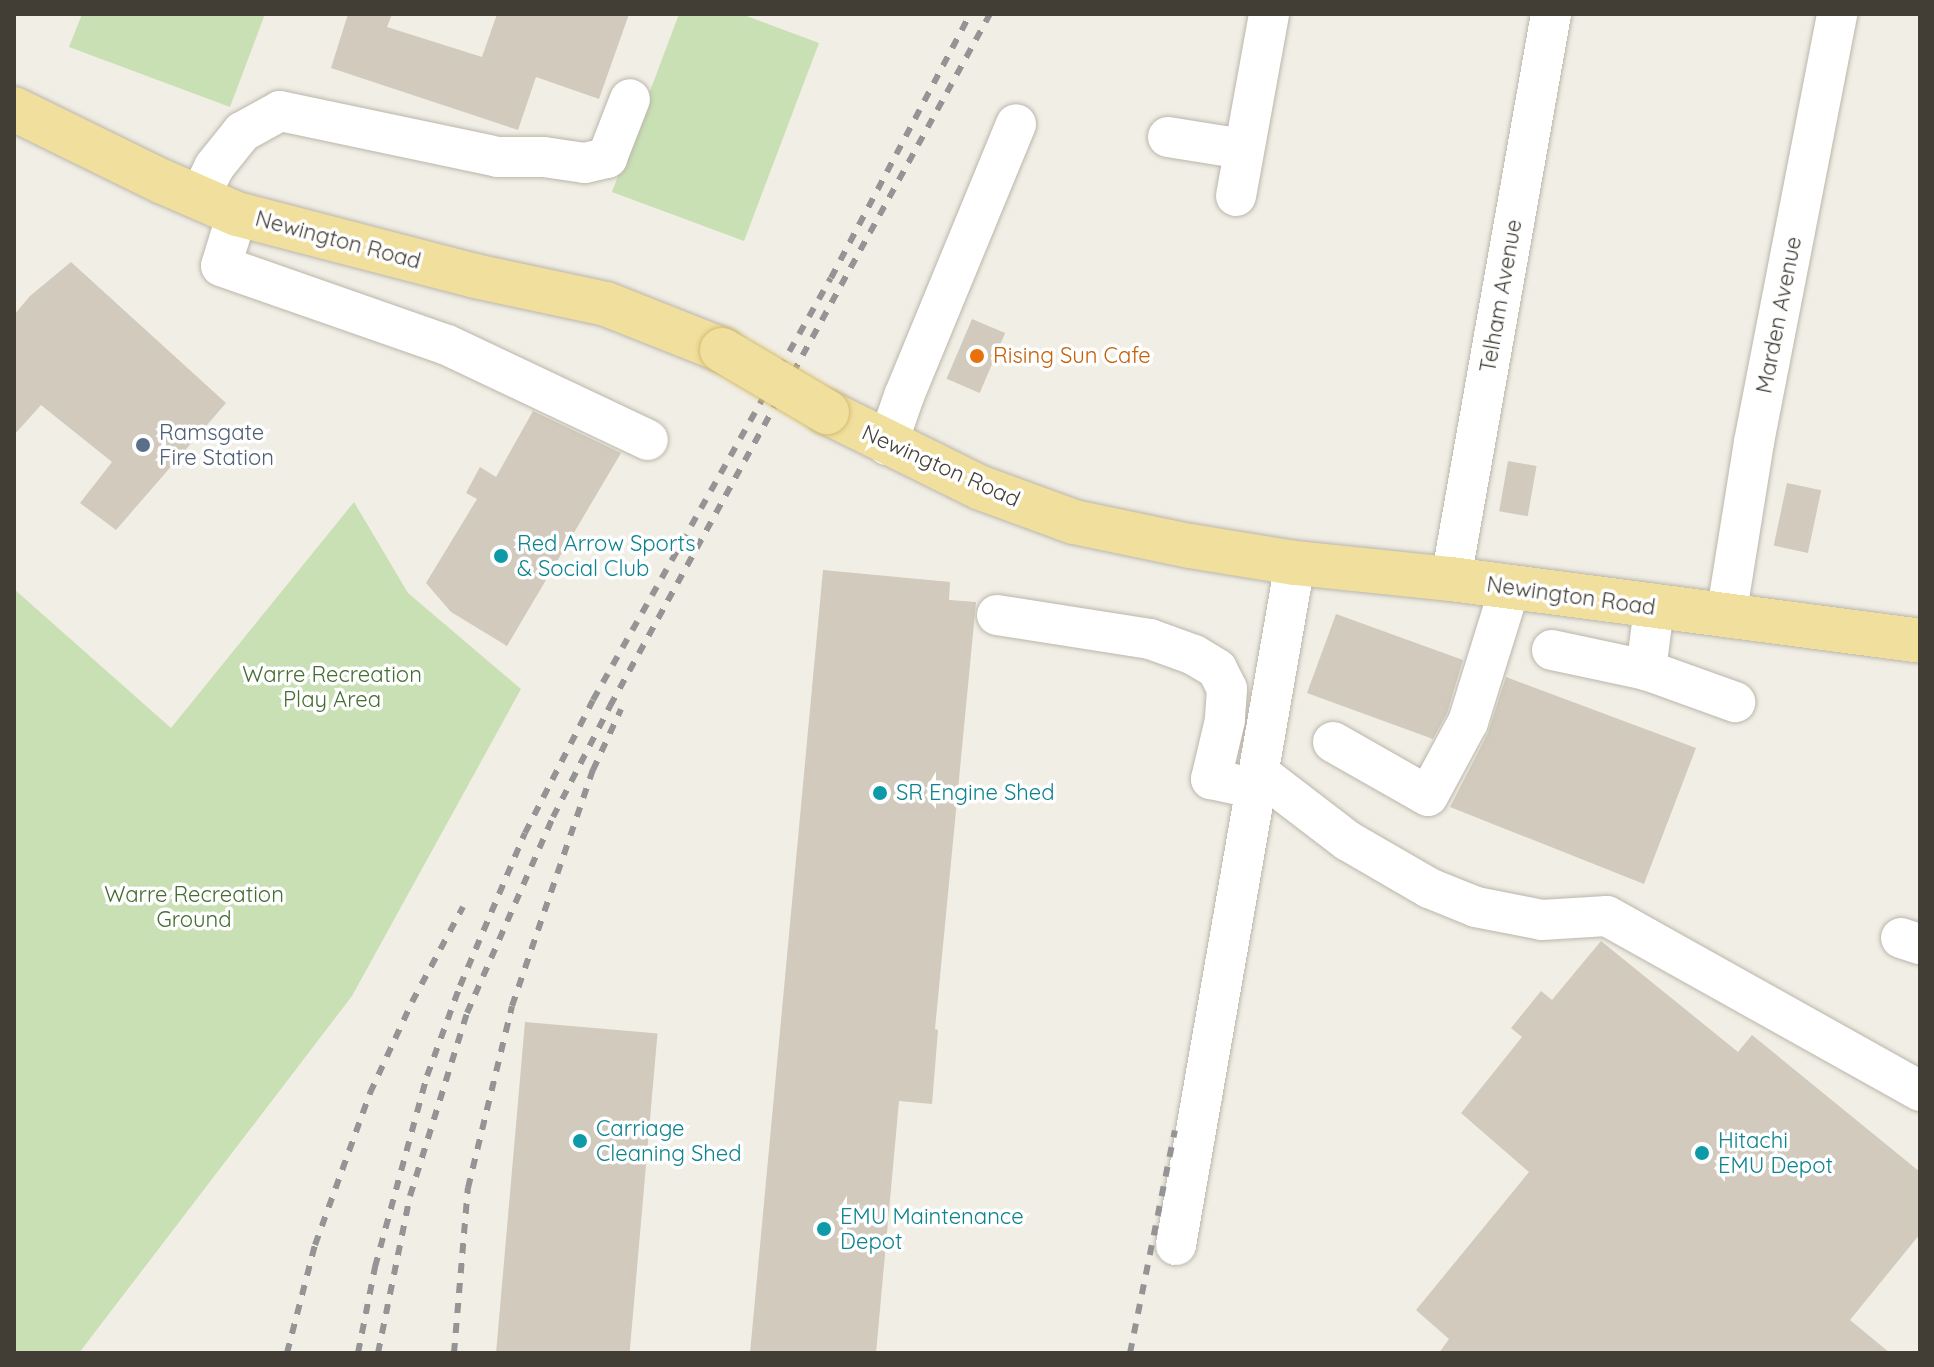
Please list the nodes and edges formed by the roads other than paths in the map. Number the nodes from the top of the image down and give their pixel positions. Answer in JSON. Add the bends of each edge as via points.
{"nodes":[{"id":1,"x":1269,"y":14,"type":"edge"},
{"id":2,"x":1551,"y":14,"type":"edge"},
{"id":3,"x":1837,"y":14,"type":"edge"},
{"id":4,"x":630,"y":99,"type":"dead end"},
{"id":5,"x":14,"y":109,"type":"edge"},
{"id":6,"x":1016,"y":124,"type":"dead end"},
{"id":7,"x":1168,"y":137,"type":"dead end"},
{"id":8,"x":1243,"y":149,"type":"junction"},
{"id":9,"x":1236,"y":196,"type":"dead end"},
{"id":10,"x":218,"y":206,"type":"junction"},
{"id":11,"x":648,"y":440,"type":"dead end"},
{"id":12,"x":887,"y":445,"type":"junction"},
{"id":13,"x":1295,"y":563,"type":"junction"},
{"id":14,"x":1451,"y":579,"type":"junction"},
{"id":15,"x":1510,"y":587,"type":"junction"},
{"id":16,"x":1654,"y":608,"type":"junction"},
{"id":17,"x":997,"y":615,"type":"dead end"},
{"id":18,"x":1726,"y":617,"type":"junction"},
{"id":19,"x":1920,"y":641,"type":"edge"},
{"id":20,"x":1552,"y":650,"type":"dead end"},
{"id":21,"x":1646,"y":670,"type":"junction"},
{"id":22,"x":1735,"y":702,"type":"dead end"},
{"id":23,"x":1333,"y":742,"type":"dead end"},
{"id":24,"x":1258,"y":781,"type":"junction"},
{"id":25,"x":1920,"y":1091,"type":"edge"},
{"id":26,"x":1176,"y":1245,"type":"dead end"}],
"edges":[{"from":1,"to":8,"type":"street"},
{"from":2,"to":14,"type":"street","name":"Telham Avenue"},
{"from":3,"to":18,"type":"street","name":"Marden Avenue","via":[[1754,442]]},
{"from":4,"to":10,"type":"street","via":[[607,158],[585,163],[498,157],[280,111],[242,132],[214,167]]},
{"from":5,"to":10,"type":"main road","name":"Newington Road"},
{"from":6,"to":12,"type":"street"},
{"from":7,"to":8,"type":"street"},
{"from":8,"to":9,"type":"street"},
{"from":10,"to":11,"type":"street","via":[[221,266],[447,345]]},
{"from":10,"to":12,"type":"main road","name":"Newington Road","bridge":true,"via":[[475,276],[606,304],[722,350]]},
{"from":12,"to":13,"type":"main road","name":"Newington Road","via":[[1074,522]]},
{"from":13,"to":14,"type":"main road","name":"Newington Road"},
{"from":13,"to":24,"type":"street"},
{"from":14,"to":15,"type":"main road","name":"Newington Road"},
{"from":15,"to":16,"type":"main road","name":"Newington Road"},
{"from":15,"to":23,"type":"street","via":[[1468,722],[1428,796]]},
{"from":16,"to":18,"type":"main road","name":"Newington Road"},
{"from":16,"to":21,"type":"street"},
{"from":17,"to":24,"type":"street","via":[[1150,639],[1217,669],[1227,689],[1211,779]]},
{"from":18,"to":19,"type":"main road","name":"Newington Road"},
{"from":20,"to":21,"type":"street"},
{"from":21,"to":22,"type":"street"},
{"from":24,"to":25,"type":"street","via":[[1429,888],[1476,907],[1542,920],[1607,916]]},
{"from":24,"to":26,"type":"street"}]}
